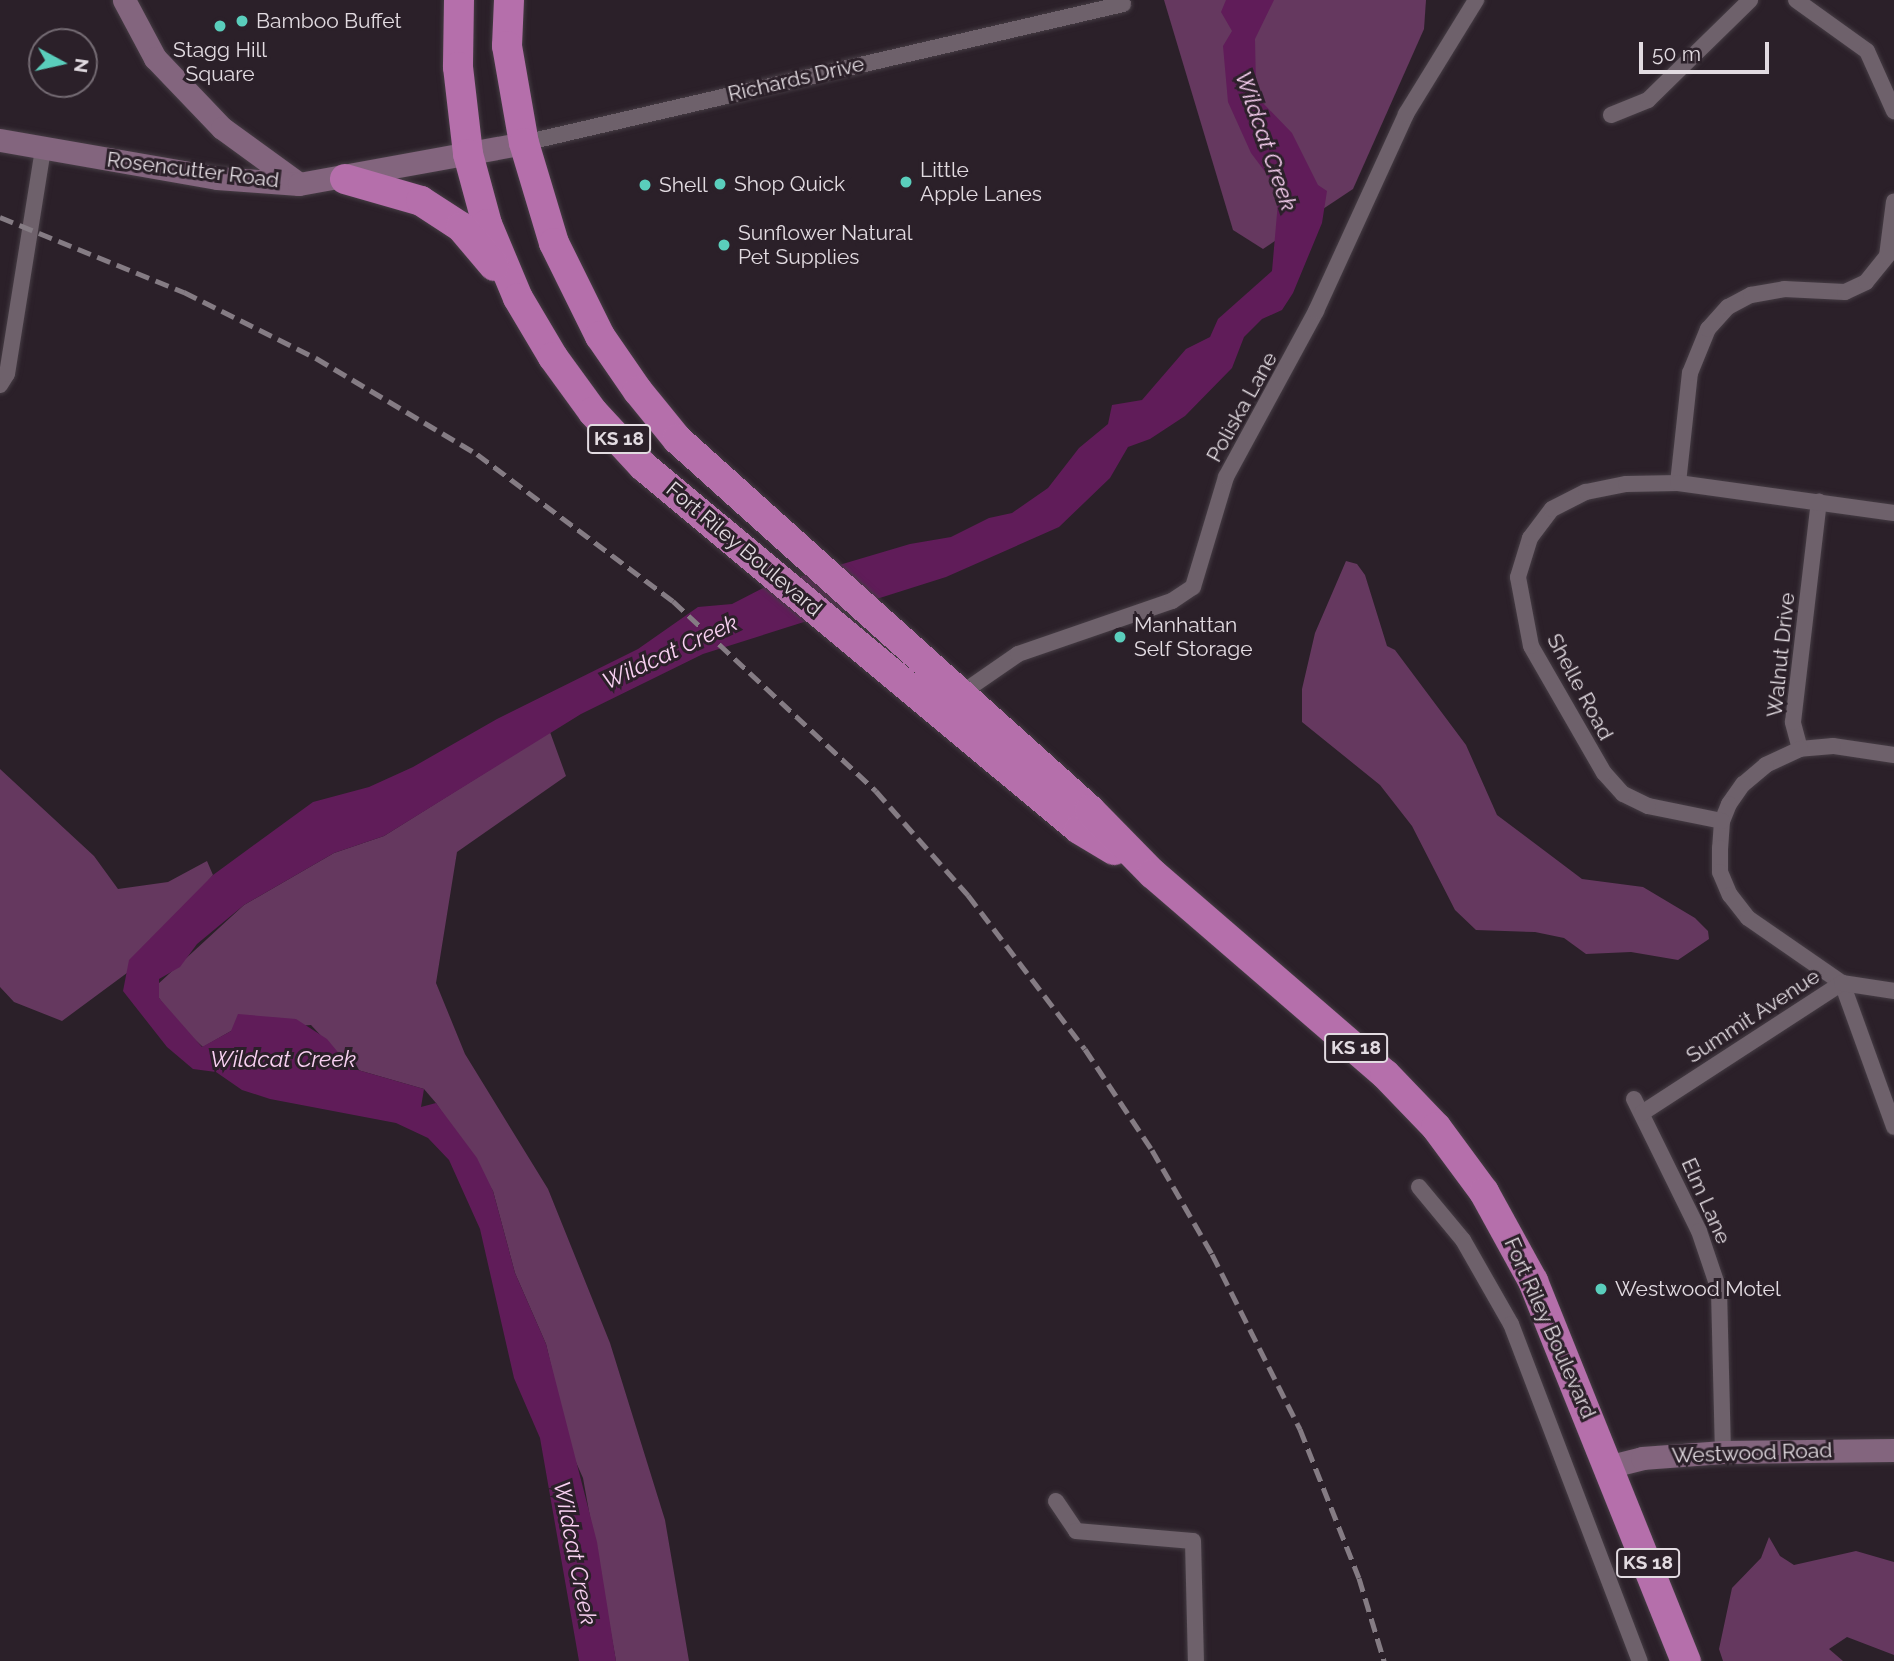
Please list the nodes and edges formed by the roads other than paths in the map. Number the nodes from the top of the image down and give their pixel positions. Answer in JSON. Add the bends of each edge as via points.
{"nodes":[{"id":1,"x":124,"y":0,"type":"edge"},
{"id":2,"x":459,"y":0,"type":"edge"},
{"id":3,"x":509,"y":0,"type":"edge"},
{"id":4,"x":1476,"y":0,"type":"edge"},
{"id":5,"x":1750,"y":0,"type":"edge"},
{"id":6,"x":1796,"y":0,"type":"edge"},
{"id":7,"x":1123,"y":4,"type":"dead end"},
{"id":8,"x":1894,"y":111,"type":"edge"},
{"id":9,"x":1611,"y":115,"type":"dead end"},
{"id":10,"x":0,"y":140,"type":"edge"},
{"id":11,"x":524,"y":143,"type":"junction"},
{"id":12,"x":43,"y":149,"type":"junction"},
{"id":13,"x":468,"y":154,"type":"junction"},
{"id":14,"x":345,"y":179,"type":"junction"},
{"id":15,"x":299,"y":184,"type":"junction"},
{"id":16,"x":1894,"y":201,"type":"edge"},
{"id":17,"x":518,"y":298,"type":"junction"},
{"id":18,"x":0,"y":385,"type":"edge"},
{"id":19,"x":1678,"y":483,"type":"junction"},
{"id":20,"x":1819,"y":502,"type":"junction"},
{"id":21,"x":1894,"y":513,"type":"edge"},
{"id":22,"x":949,"y":702,"type":"junction"},
{"id":23,"x":1800,"y":749,"type":"junction"},
{"id":24,"x":1894,"y":755,"type":"edge"},
{"id":25,"x":1722,"y":821,"type":"junction"},
{"id":26,"x":1842,"y":984,"type":"junction"},
{"id":27,"x":1894,"y":991,"type":"edge"},
{"id":28,"x":1638,"y":1106,"type":"joint"},
{"id":29,"x":1894,"y":1127,"type":"edge"},
{"id":30,"x":1419,"y":1187,"type":"dead end"},
{"id":31,"x":1894,"y":1450,"type":"edge"},
{"id":32,"x":1723,"y":1452,"type":"junction"},
{"id":33,"x":1611,"y":1466,"type":"junction"},
{"id":34,"x":1056,"y":1501,"type":"dead end"},
{"id":35,"x":1196,"y":1661,"type":"edge"},
{"id":36,"x":1640,"y":1661,"type":"edge"},
{"id":37,"x":1686,"y":1661,"type":"edge"}],
"edges":[{"from":1,"to":15,"type":"street","via":[[155,58],[222,128]]},
{"from":2,"to":13,"type":"highway","name":"Fort Riley Boulevard","number":"KS 18","via":[[458,66]]},
{"from":3,"to":11,"type":"highway","name":"Fort Riley Boulevard","number":"KS 18","via":[[508,46]]},
{"from":4,"to":22,"type":"street","name":"Poliska Lane","via":[[1406,114],[1317,311],[1226,477],[1193,587],[1172,601],[1018,653]]},
{"from":5,"to":9,"type":"street","via":[[1648,100]]},
{"from":6,"to":8,"type":"street","via":[[1867,51]]},
{"from":7,"to":11,"type":"street","name":"Richards Drive"},
{"from":10,"to":12,"type":"street","name":"Rosencutter Road"},
{"from":11,"to":13,"type":"street","name":"Richards Drive"},
{"from":11,"to":22,"type":"highway","name":"Fort Riley Boulevard","number":"KS 18","via":[[554,243],[600,336],[677,439],[890,630]]},
{"from":12,"to":15,"type":"street","name":"Rosencutter Road","via":[[216,178]]},
{"from":12,"to":18,"type":"street","via":[[7,374]]},
{"from":13,"to":14,"type":"street","name":"Rosencutter Road"},
{"from":13,"to":17,"type":"highway","name":"Fort Riley Boulevard","number":"KS 18","via":[[487,224]]},
{"from":14,"to":15,"type":"street","name":"Rosencutter Road"},
{"from":14,"to":17,"type":"highway","via":[[421,201],[461,227]]},
{"from":16,"to":19,"type":"street","via":[[1887,256],[1866,282],[1845,292],[1784,289],[1751,295],[1728,307],[1707,330],[1690,373]]},
{"from":17,"to":22,"type":"highway","name":"Fort Riley Boulevard","number":"KS 18","via":[[553,358],[593,412],[643,466],[855,642]]},
{"from":19,"to":20,"type":"street","name":"Shelle Road"},
{"from":19,"to":25,"type":"street","name":"Shelle Road","via":[[1626,484],[1586,492],[1552,509],[1530,538],[1518,577],[1531,646],[1557,699],[1604,773],[1623,794],[1647,806]]},
{"from":20,"to":21,"type":"street","name":"Shelle Road"},
{"from":20,"to":23,"type":"street","name":"Walnut Drive","via":[[1793,722]]},
{"from":22,"to":33,"type":"highway","name":"Fort Riley Boulevard","number":"KS 18","via":[[1079,829],[1153,873],[1375,1066],[1436,1127],[1522,1256]]},
{"from":23,"to":24,"type":"street","via":[[1833,746]]},
{"from":23,"to":25,"type":"street","via":[[1766,765],[1743,784]]},
{"from":25,"to":26,"type":"street","via":[[1720,872],[1730,895],[1748,918]]},
{"from":26,"to":27,"type":"street","name":"Summit Avenue"},
{"from":26,"to":28,"type":"street","name":"Summit Avenue"},
{"from":26,"to":29,"type":"street"},
{"from":28,"to":32,"type":"street","name":"Elm Lane","via":[[1699,1231],[1718,1290]]},
{"from":30,"to":36,"type":"street","name":"Fort Riley Boulevard","via":[[1463,1240],[1511,1324]]},
{"from":31,"to":32,"type":"street","name":"Westwood Road"},
{"from":32,"to":33,"type":"street","name":"Westwood Road","via":[[1642,1458]]},
{"from":33,"to":37,"type":"highway","name":"Fort Riley Boulevard","number":"KS 18"},
{"from":34,"to":35,"type":"street","via":[[1076,1531],[1193,1541]]}]}
